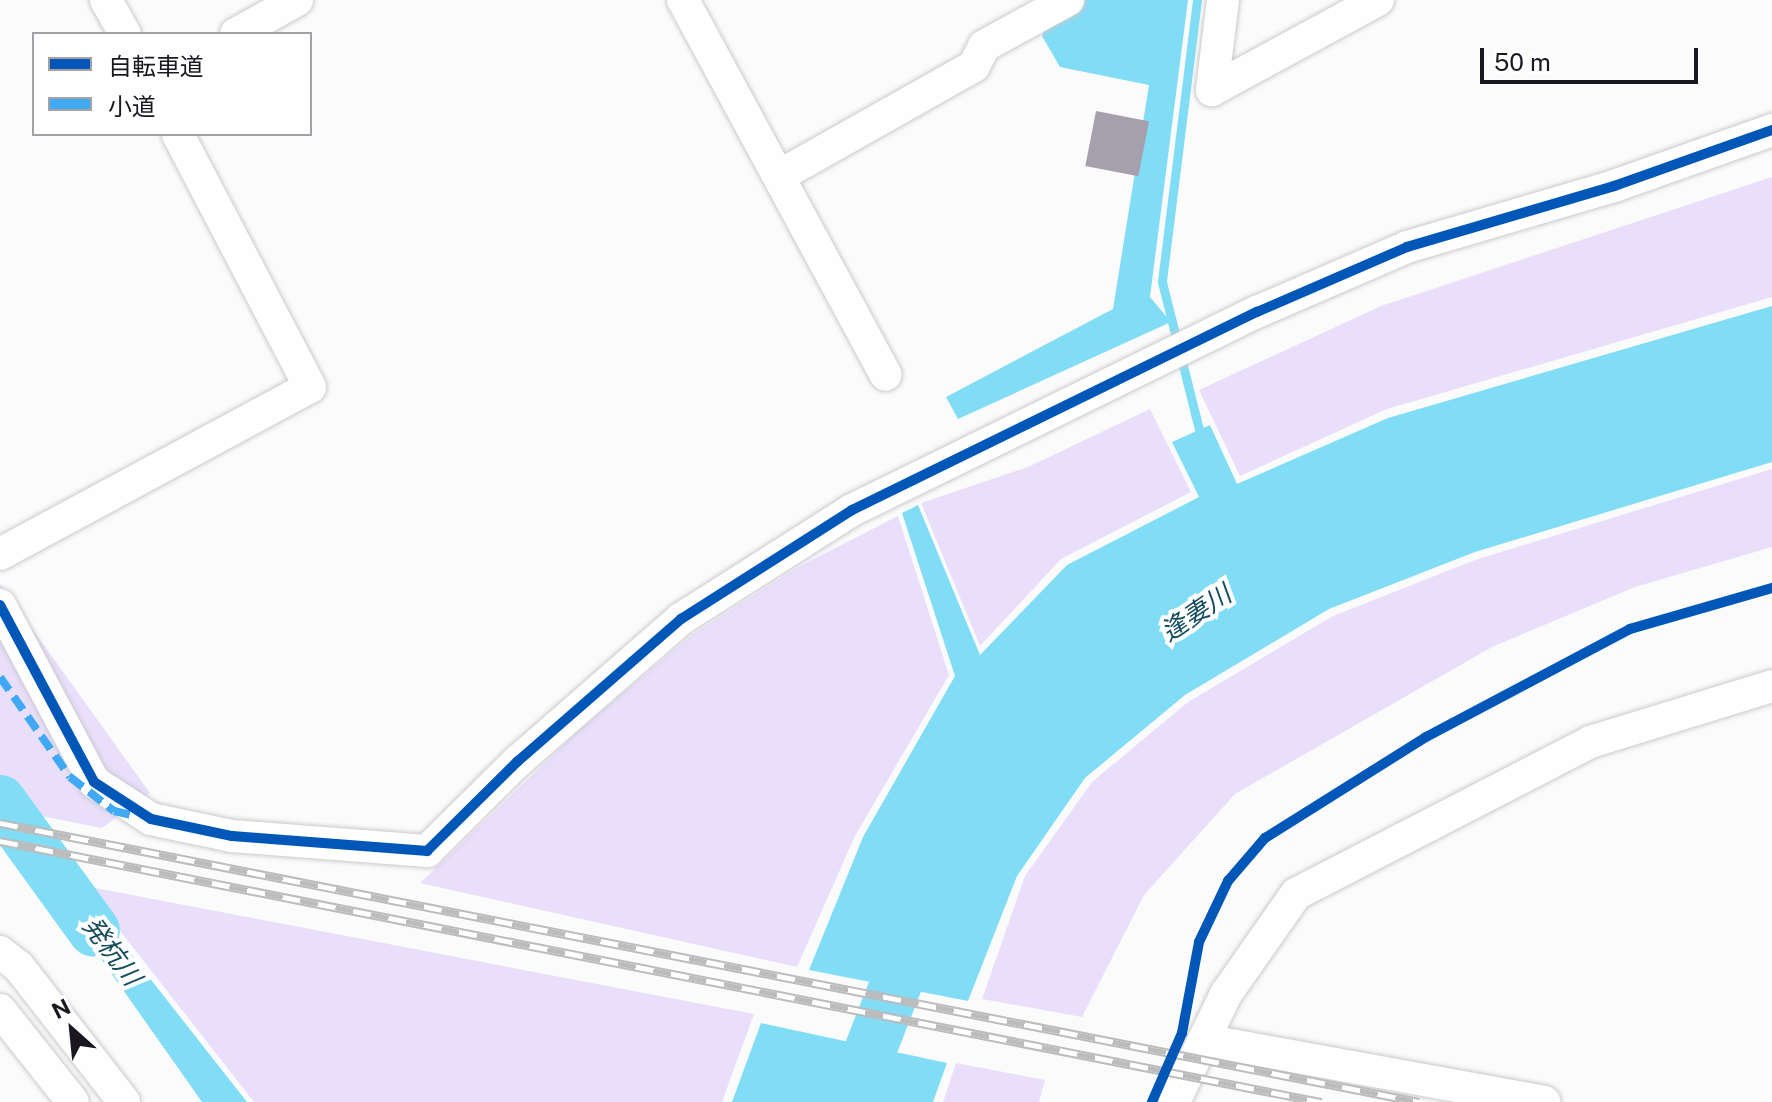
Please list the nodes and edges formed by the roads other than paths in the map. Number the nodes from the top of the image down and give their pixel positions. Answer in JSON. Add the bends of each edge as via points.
{"nodes":[{"id":1,"x":106,"y":0,"type":"edge"},
{"id":2,"x":297,"y":0,"type":"edge"},
{"id":3,"x":683,"y":0,"type":"edge"},
{"id":4,"x":1068,"y":0,"type":"edge"},
{"id":5,"x":1223,"y":0,"type":"edge"},
{"id":6,"x":1378,"y":0,"type":"edge"},
{"id":7,"x":124,"y":32,"type":"edge"},
{"id":8,"x":240,"y":32,"type":"edge"},
{"id":9,"x":1772,"y":130,"type":"edge"},
{"id":10,"x":179,"y":136,"type":"edge"},
{"id":11,"x":779,"y":176,"type":"junction"},
{"id":12,"x":886,"y":375,"type":"dead end"},
{"id":13,"x":0,"y":554,"type":"edge"},
{"id":14,"x":0,"y":605,"type":"edge"},
{"id":15,"x":1772,"y":686,"type":"edge"},
{"id":16,"x":0,"y":952,"type":"edge"},
{"id":17,"x":0,"y":1010,"type":"edge"},
{"id":18,"x":1204,"y":1040,"type":"junction"},
{"id":19,"x":73,"y":1102,"type":"edge"},
{"id":20,"x":124,"y":1102,"type":"edge"},
{"id":21,"x":1174,"y":1102,"type":"edge"},
{"id":22,"x":1544,"y":1102,"type":"edge"}],
"edges":[{"from":1,"to":7,"type":"street"},
{"from":2,"to":8,"type":"street"},
{"from":3,"to":11,"type":"street"},
{"from":4,"to":11,"type":"street","via":[[984,46],[974,66]]},
{"from":5,"to":6,"type":"street","via":[[1212,90]]},
{"from":9,"to":14,"type":"street","via":[[1614,186],[1407,247],[1257,312],[852,510],[681,619],[517,762],[427,851],[232,836],[151,819],[94,782]]},
{"from":10,"to":13,"type":"street","via":[[310,387]]},
{"from":11,"to":12,"type":"street"},
{"from":15,"to":18,"type":"street","via":[[1590,742],[1296,894],[1226,994]]},
{"from":16,"to":20,"type":"street","via":[[19,967]]},
{"from":17,"to":19,"type":"street"},
{"from":18,"to":21,"type":"street"},
{"from":18,"to":22,"type":"street"}]}
